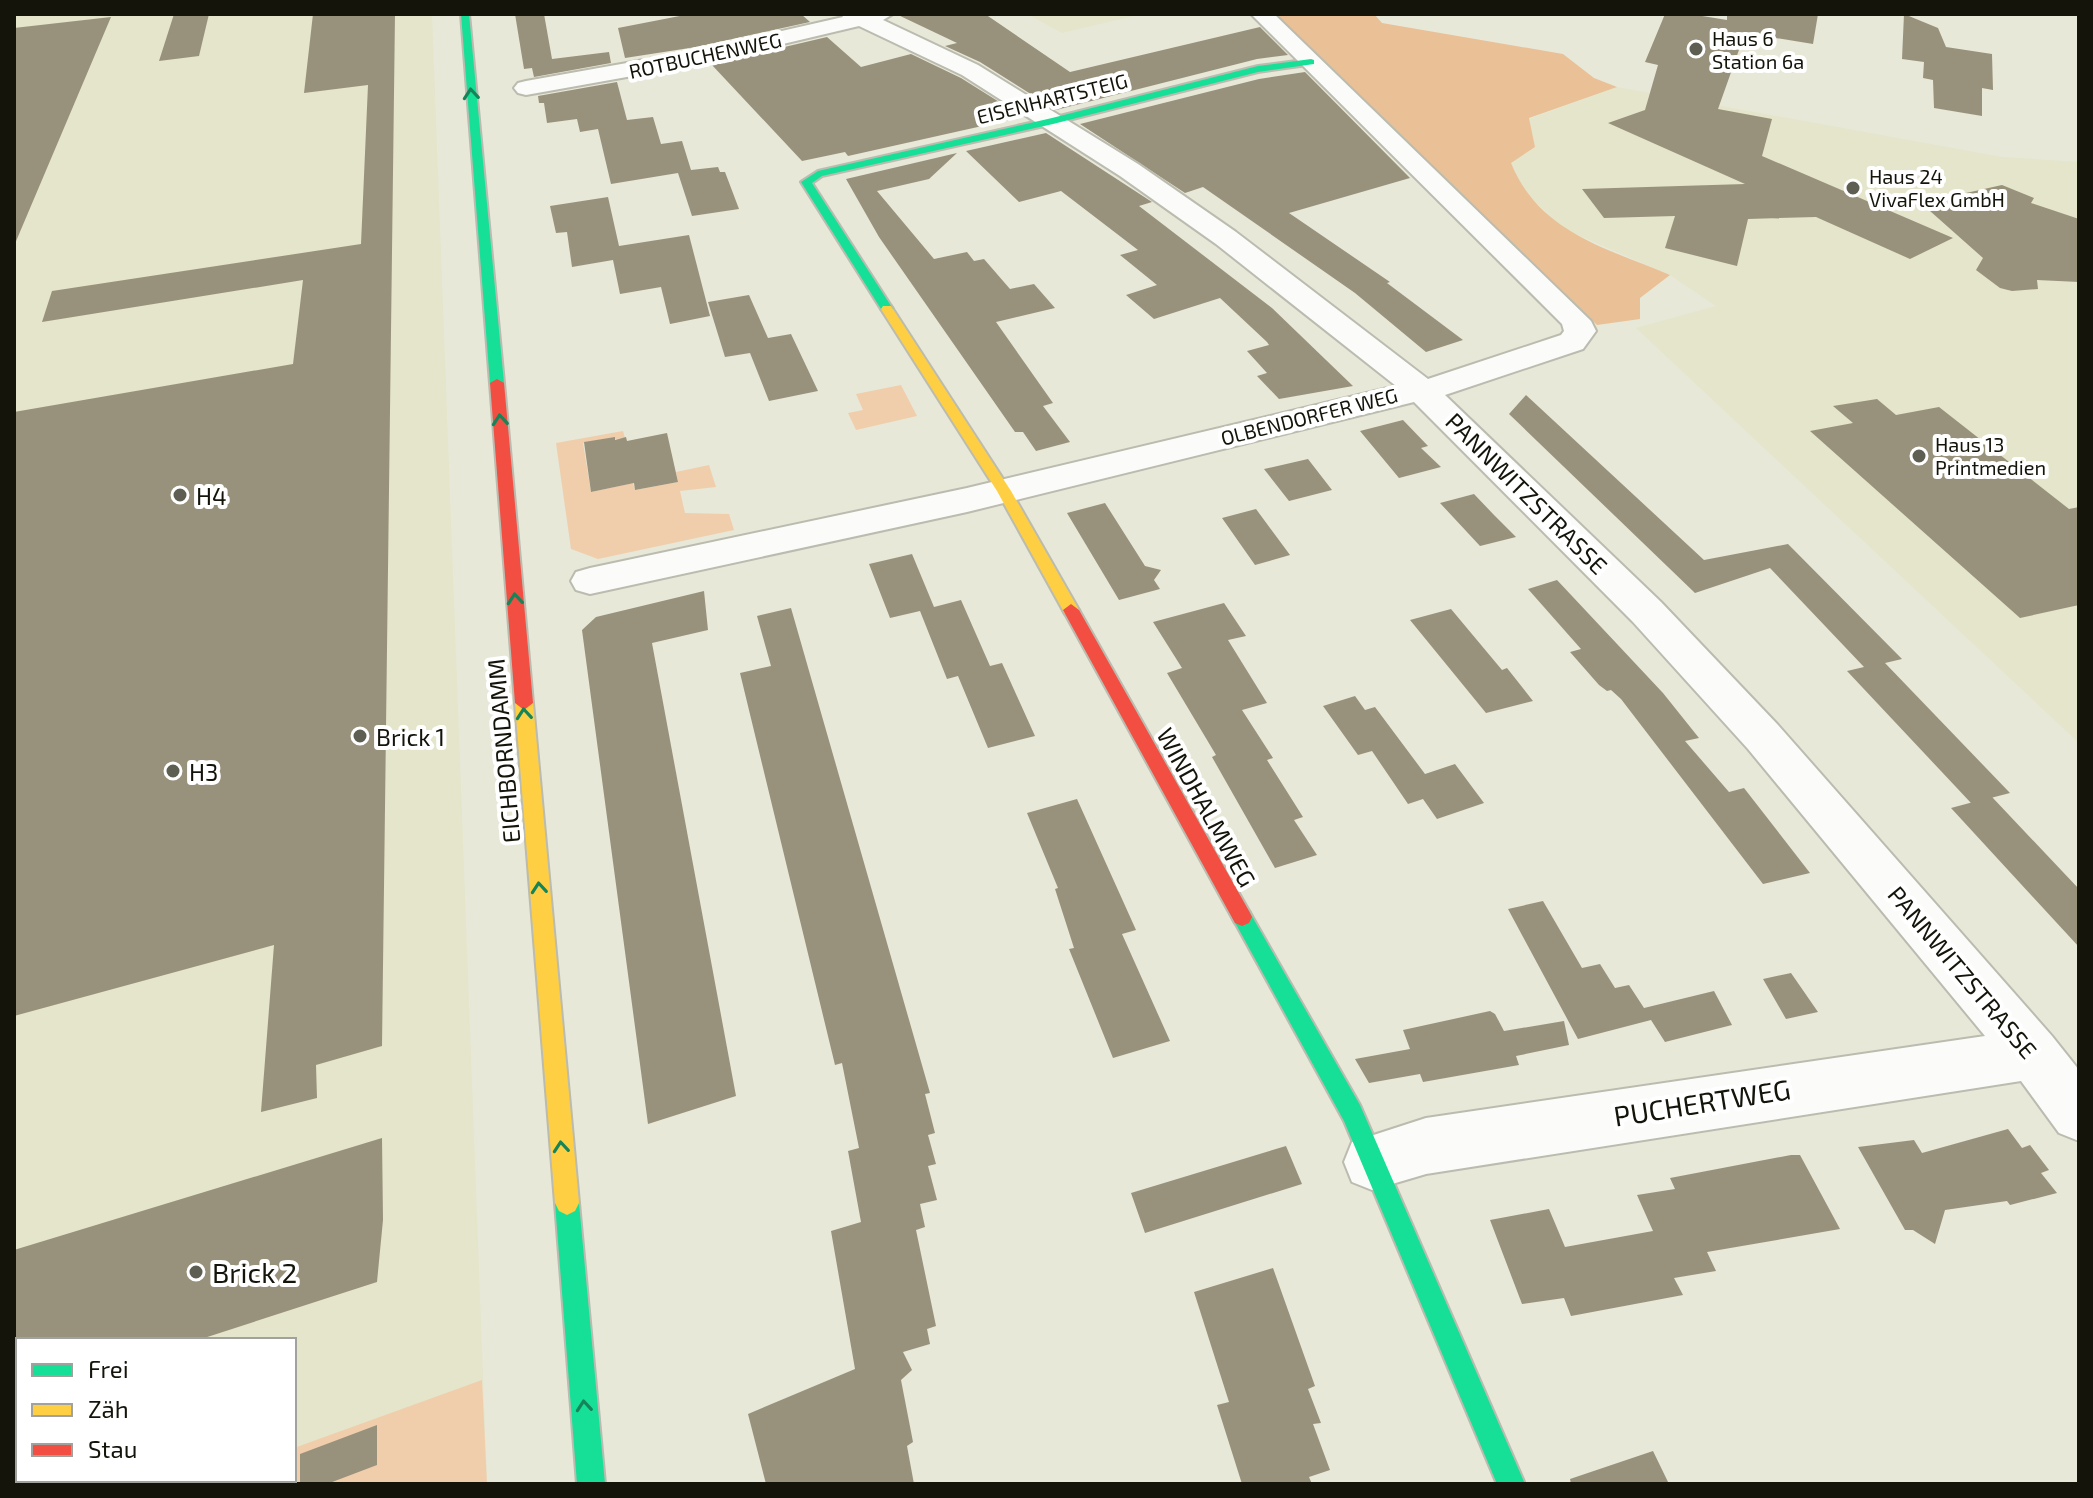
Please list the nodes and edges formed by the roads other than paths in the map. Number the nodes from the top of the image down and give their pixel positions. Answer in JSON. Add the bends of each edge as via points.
{"nodes":[{"id":1,"x":465,"y":14,"type":"edge"},
{"id":2,"x":1262,"y":14,"type":"edge"},
{"id":3,"x":865,"y":16,"type":"edge"},
{"id":4,"x":1311,"y":62,"type":"junction"},
{"id":5,"x":526,"y":88,"type":"dead end"},
{"id":6,"x":1053,"y":121,"type":"junction"},
{"id":7,"x":806,"y":182,"type":"joint"},
{"id":8,"x":1420,"y":389,"type":"junction"},
{"id":9,"x":1004,"y":491,"type":"junction"},
{"id":10,"x":590,"y":581,"type":"dead end"},
{"id":11,"x":2033,"y":1054,"type":"junction"},
{"id":12,"x":2079,"y":1114,"type":"edge"},
{"id":13,"x":1372,"y":1162,"type":"junction"},
{"id":14,"x":591,"y":1484,"type":"edge"},
{"id":15,"x":1511,"y":1484,"type":"edge"}],
"edges":[{"from":14,"to":1,"type":"street","name":"EICHBORNDAMM","one_way":true},
{"from":2,"to":4,"type":"street","name":"OLBENDORFER WEG"},
{"from":3,"to":5,"type":"street","name":"ROTBUCHENWEG","via":[[694,58]]},
{"from":3,"to":6,"type":"street","name":"PANNWITZSTRASSE","via":[[970,70]]},
{"from":4,"to":6,"type":"street","name":"EISENHARTSTEIG","via":[[1258,69]]},
{"from":4,"to":8,"type":"street","name":"OLBENDORFER WEG","via":[[1576,321],[1580,331],[1572,342]]},
{"from":6,"to":7,"type":"street","name":"EISENHARTSTEIG","via":[[818,174]]},
{"from":6,"to":8,"type":"street","name":"PANNWITZSTRASSE","via":[[1226,238]]},
{"from":7,"to":9,"type":"street","name":"WINDHALMWEG"},
{"from":8,"to":9,"type":"street","name":"OLBENDORFER WEG"},
{"from":8,"to":11,"type":"street","name":"PANNWITZSTRASSE","via":[[1636,601],[1763,737]]},
{"from":9,"to":10,"type":"street","name":"OLBENDORFER WEG"},
{"from":9,"to":13,"type":"street","name":"WINDHALMWEG","via":[[1352,1113]]},
{"from":11,"to":12,"type":"street","name":"PANNWITZSTRASSE"},
{"from":11,"to":13,"type":"street","name":"PUCHERTWEG","via":[[1441,1143]]},
{"from":13,"to":15,"type":"street","name":"WINDHALMWEG"}]}
